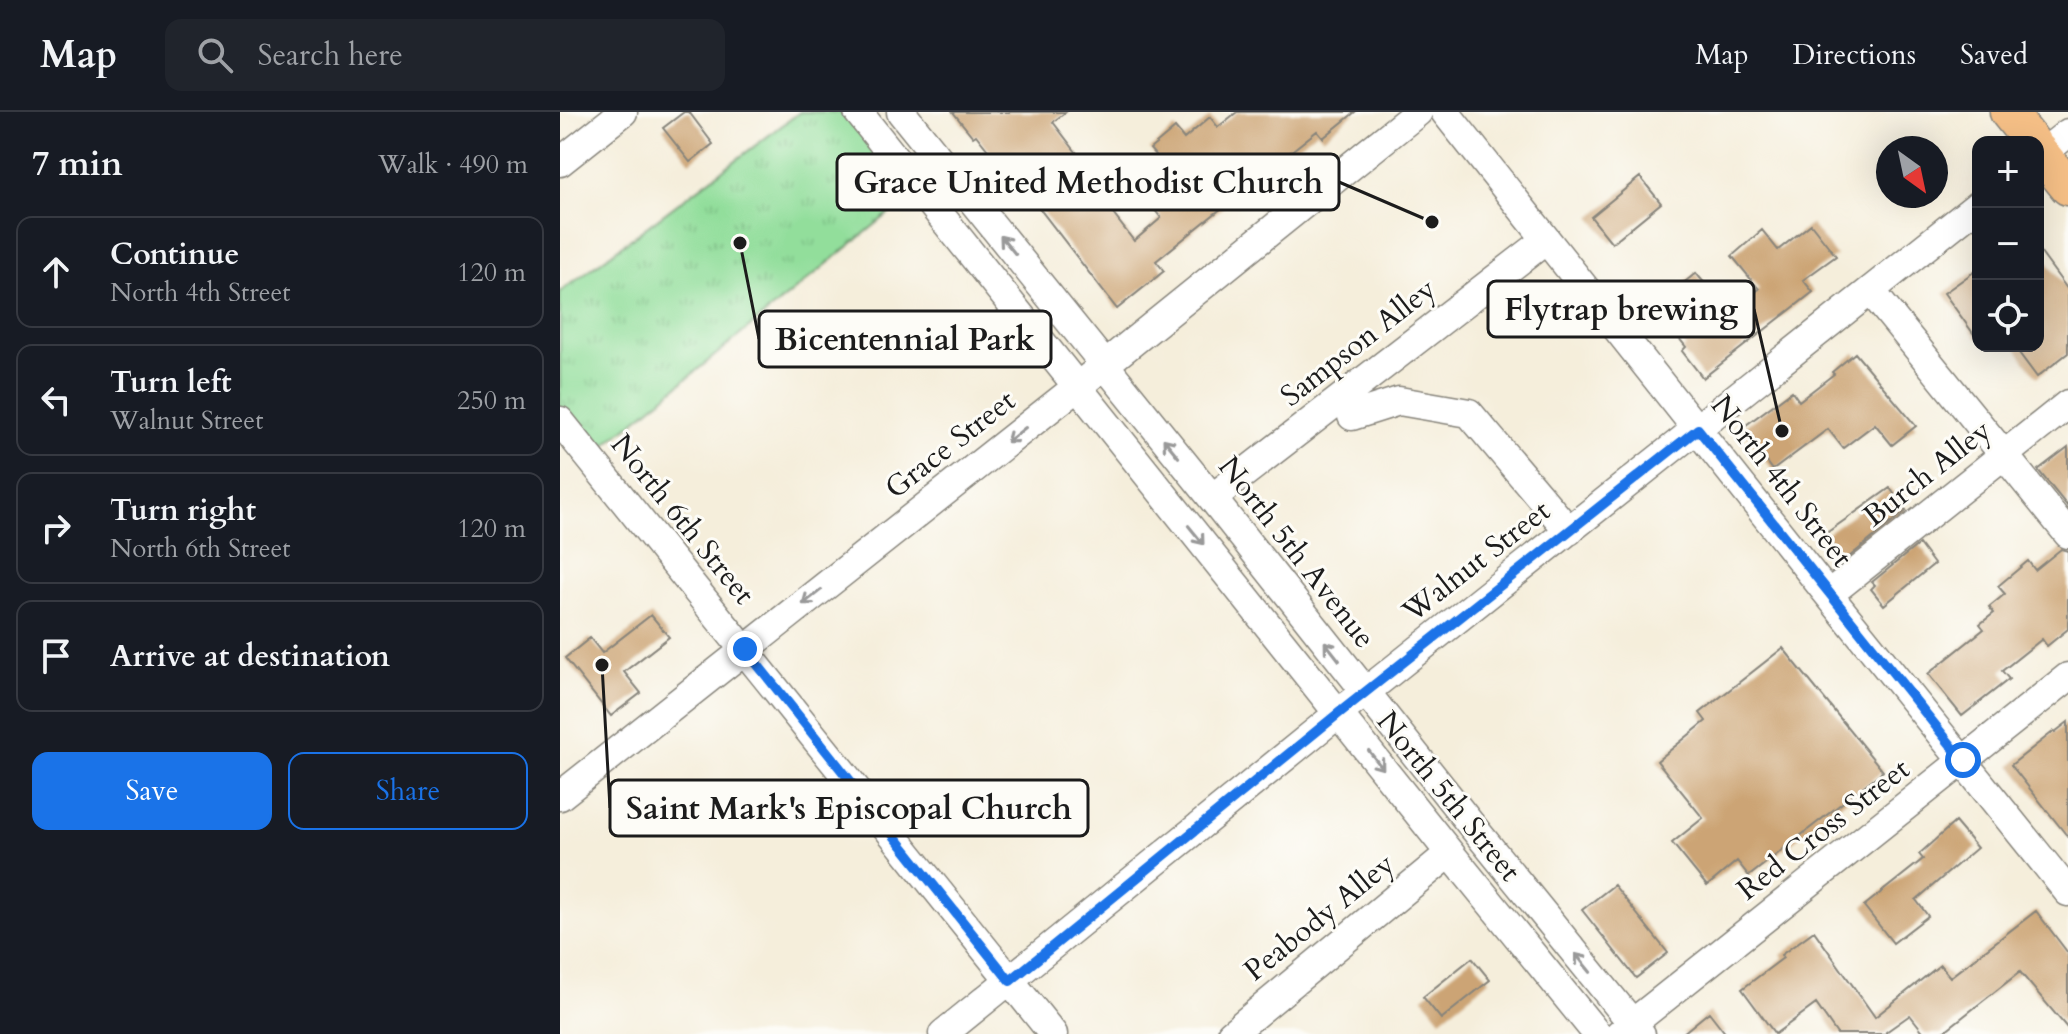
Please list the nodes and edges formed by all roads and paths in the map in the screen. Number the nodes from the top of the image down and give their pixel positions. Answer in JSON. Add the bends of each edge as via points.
{"nodes":[{"id":1,"x":623,"y":112,"type":"edge"},
{"id":2,"x":858,"y":112,"type":"edge"},
{"id":3,"x":901,"y":112,"type":"edge"},
{"id":4,"x":1418,"y":112,"type":"edge"},
{"id":5,"x":1445,"y":112,"type":"edge"},
{"id":6,"x":2008,"y":112,"type":"edge"},
{"id":7,"x":2032,"y":136,"type":"edge"},
{"id":8,"x":2044,"y":149,"type":"edge"},
{"id":9,"x":560,"y":162,"type":"edge"},
{"id":10,"x":2068,"y":187,"type":"edge"},
{"id":11,"x":1974,"y":208,"type":"edge"},
{"id":12,"x":1546,"y":240,"type":"junction"},
{"id":13,"x":1871,"y":291,"type":"junction"},
{"id":14,"x":1103,"y":365,"type":"junction"},
{"id":15,"x":1077,"y":387,"type":"junction"},
{"id":16,"x":2068,"y":404,"type":"edge"},
{"id":17,"x":1352,"y":416,"type":"dead end"},
{"id":18,"x":560,"y":421,"type":"edge"},
{"id":19,"x":1698,"y":429,"type":"junction"},
{"id":20,"x":2004,"y":455,"type":"junction"},
{"id":21,"x":1212,"y":498,"type":"junction"},
{"id":22,"x":1569,"y":531,"type":"junction"},
{"id":23,"x":2068,"y":534,"type":"edge"},
{"id":24,"x":1829,"y":594,"type":"junction"},
{"id":25,"x":745,"y":649,"type":"junction"},
{"id":26,"x":2068,"y":677,"type":"edge"},
{"id":27,"x":1365,"y":692,"type":"junction"},
{"id":28,"x":1339,"y":713,"type":"junction"},
{"id":29,"x":1963,"y":760,"type":"junction"},
{"id":30,"x":560,"y":796,"type":"edge"},
{"id":31,"x":1450,"y":853,"type":"junction"},
{"id":32,"x":2068,"y":892,"type":"edge"},
{"id":33,"x":1010,"y":981,"type":"junction"},
{"id":34,"x":1631,"y":1030,"type":"edge"},
{"id":35,"x":943,"y":1034,"type":"edge"},
{"id":36,"x":1053,"y":1034,"type":"edge"},
{"id":37,"x":1231,"y":1034,"type":"edge"},
{"id":38,"x":1597,"y":1034,"type":"edge"}],
"edges":[{"from":1,"to":9,"type":"street"},
{"from":2,"to":15,"type":"street","name":"North 5th Street"},
{"from":14,"to":3,"type":"street","name":"North 5th Avenue","one_way":true},
{"from":4,"to":14,"type":"street","name":"Grace Street"},
{"from":5,"to":12,"type":"street","name":"North 4th Street"},
{"from":6,"to":7,"type":"main road"},
{"from":8,"to":10,"type":"main road"},
{"from":11,"to":13,"type":"street","name":"Walnut Street"},
{"from":12,"to":19,"type":"street","name":"North 4th Street"},
{"from":12,"to":21,"type":"street","name":"Sampson Alley"},
{"from":13,"to":19,"type":"street","name":"Walnut Street"},
{"from":13,"to":20,"type":"street"},
{"from":14,"to":15,"type":"street","name":"Grace Street"},
{"from":21,"to":14,"type":"street","name":"North 5th Avenue","one_way":true},
{"from":15,"to":25,"type":"street","name":"Grace Street","one_way":true},
{"from":15,"to":28,"type":"street","name":"North 5th Street","one_way":true},
{"from":16,"to":20,"type":"street","name":"Burch Alley"},
{"from":17,"to":22,"type":"street","via":[[1399,401],[1469,413]]},
{"from":18,"to":25,"type":"street","name":"North 6th Street"},
{"from":19,"to":22,"type":"street","name":"Walnut Street"},
{"from":19,"to":24,"type":"street","name":"North 4th Street"},
{"from":20,"to":23,"type":"street"},
{"from":20,"to":24,"type":"street","name":"Burch Alley"},
{"from":27,"to":21,"type":"street","name":"North 5th Avenue","one_way":true},
{"from":22,"to":27,"type":"street","name":"Walnut Street"},
{"from":24,"to":29,"type":"street","name":"North 4th Street"},
{"from":25,"to":30,"type":"street","name":"Grace Street"},
{"from":25,"to":33,"type":"street","name":"North 6th Street"},
{"from":26,"to":29,"type":"street","name":"Red Cross Street"},
{"from":27,"to":28,"type":"street","name":"Walnut Street"},
{"from":34,"to":27,"type":"street","name":"North 5th Avenue","one_way":true},
{"from":28,"to":31,"type":"street","name":"North 5th Street","one_way":true},
{"from":28,"to":33,"type":"street","name":"Walnut Street"},
{"from":29,"to":32,"type":"street","name":"North 4th Street"},
{"from":29,"to":34,"type":"street","name":"Red Cross Street"},
{"from":31,"to":37,"type":"street","name":"Peabody Alley"},
{"from":31,"to":38,"type":"street","name":"North 5th Street"},
{"from":33,"to":35,"type":"street","name":"Walnut Street"},
{"from":33,"to":36,"type":"street","name":"North 6th Street"}]}
